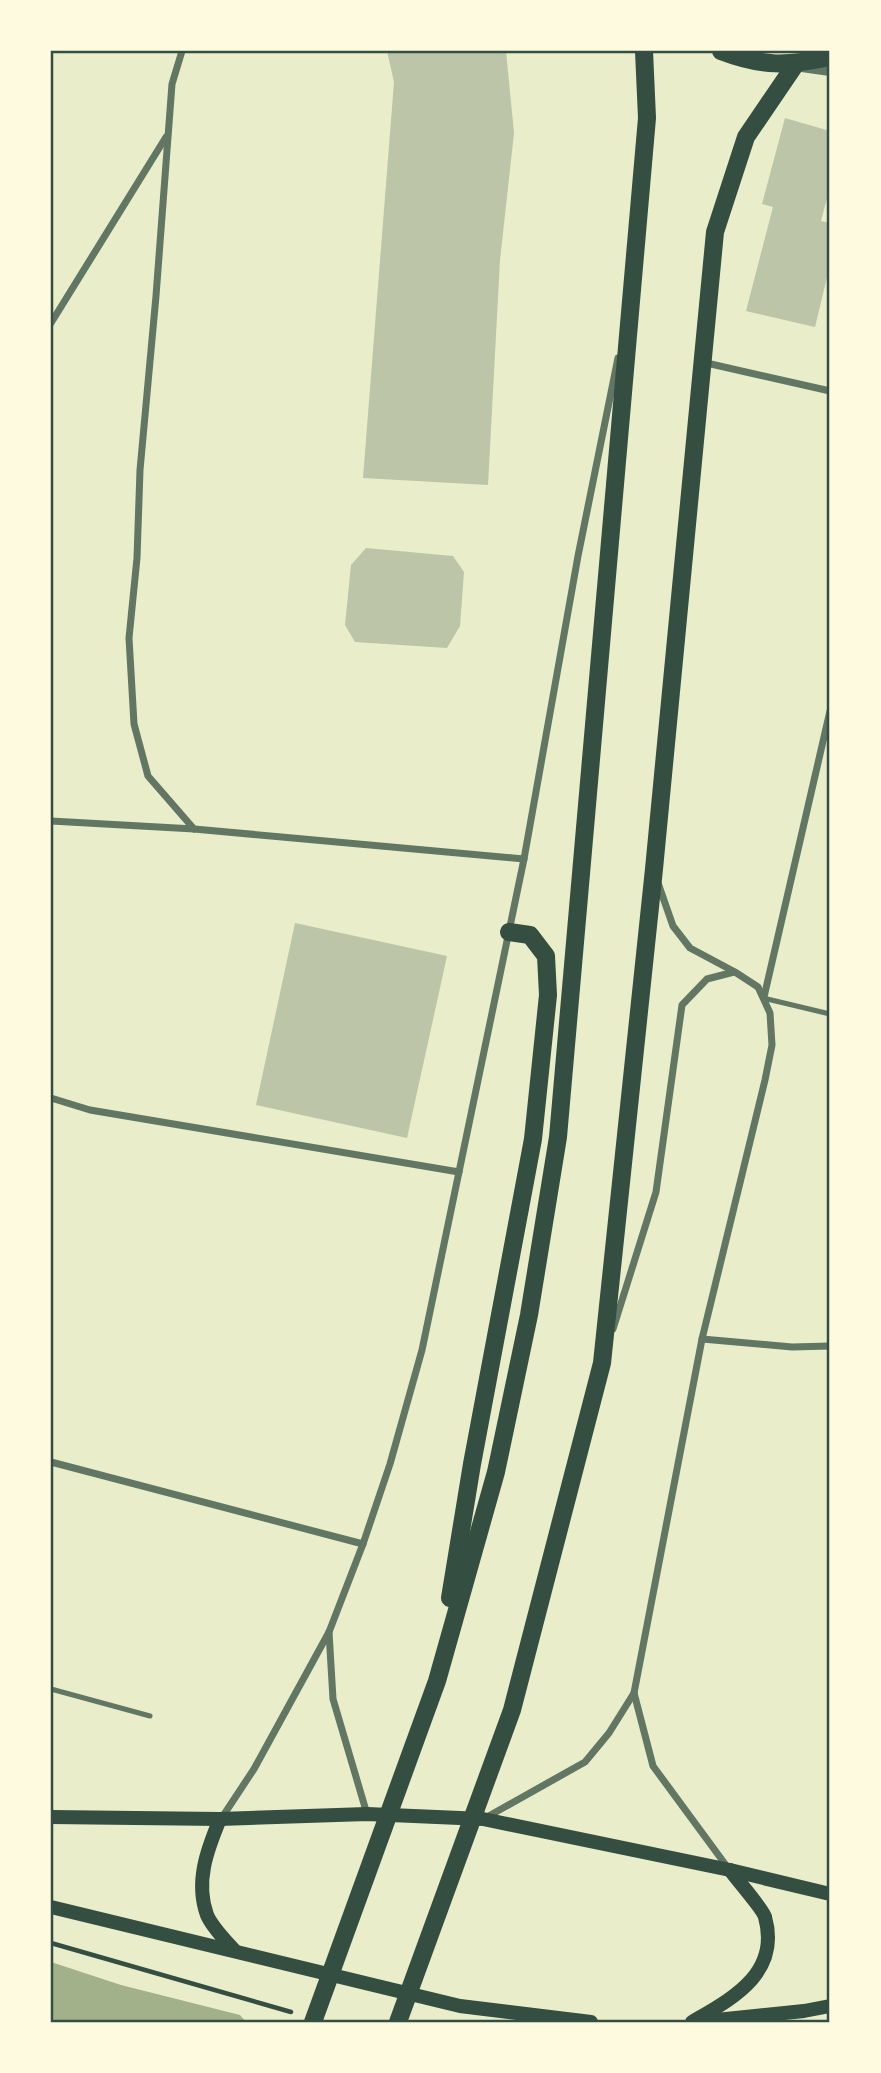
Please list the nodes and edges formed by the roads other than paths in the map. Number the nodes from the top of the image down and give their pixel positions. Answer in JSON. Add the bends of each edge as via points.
{"nodes":[{"id":1,"x":182,"y":51,"type":"edge"},
{"id":2,"x":644,"y":51,"type":"edge"},
{"id":3,"x":722,"y":51,"type":"edge"},
{"id":4,"x":830,"y":57,"type":"edge"},
{"id":5,"x":795,"y":65,"type":"junction"},
{"id":6,"x":830,"y":70,"type":"edge"},
{"id":7,"x":168,"y":133,"type":"junction"},
{"id":8,"x":631,"y":293,"type":"junction"},
{"id":9,"x":51,"y":323,"type":"edge"},
{"id":10,"x":701,"y":362,"type":"junction"},
{"id":11,"x":830,"y":391,"type":"edge"},
{"id":12,"x":830,"y":711,"type":"edge"},
{"id":13,"x":51,"y":821,"type":"edge"},
{"id":14,"x":194,"y":828,"type":"junction"},
{"id":15,"x":524,"y":859,"type":"junction"},
{"id":16,"x":654,"y":869,"type":"junction"},
{"id":17,"x":509,"y":932,"type":"junction"},
{"id":18,"x":735,"y":972,"type":"junction"},
{"id":19,"x":763,"y":998,"type":"junction"},
{"id":20,"x":830,"y":1014,"type":"edge"},
{"id":21,"x":51,"y":1098,"type":"edge"},
{"id":22,"x":459,"y":1172,"type":"junction"},
{"id":23,"x":702,"y":1339,"type":"junction"},
{"id":24,"x":830,"y":1346,"type":"edge"},
{"id":25,"x":602,"y":1363,"type":"junction"},
{"id":26,"x":51,"y":1462,"type":"edge"},
{"id":27,"x":363,"y":1544,"type":"junction"},
{"id":28,"x":329,"y":1632,"type":"junction"},
{"id":29,"x":437,"y":1681,"type":"junction"},
{"id":30,"x":51,"y":1689,"type":"edge"},
{"id":31,"x":634,"y":1693,"type":"junction"},
{"id":32,"x":150,"y":1716,"type":"dead end"},
{"id":33,"x":367,"y":1814,"type":"junction"},
{"id":34,"x":51,"y":1817,"type":"edge"},
{"id":35,"x":220,"y":1819,"type":"junction"},
{"id":36,"x":483,"y":1819,"type":"junction"},
{"id":37,"x":730,"y":1870,"type":"junction"},
{"id":38,"x":830,"y":1894,"type":"edge"},
{"id":39,"x":51,"y":1907,"type":"edge"},
{"id":40,"x":234,"y":1950,"type":"junction"},
{"id":41,"x":830,"y":2006,"type":"edge"},
{"id":42,"x":308,"y":2019,"type":"edge"},
{"id":43,"x":398,"y":2022,"type":"edge"},
{"id":44,"x":591,"y":2022,"type":"edge"},
{"id":45,"x":692,"y":2022,"type":"edge"},
{"id":46,"x":697,"y":2022,"type":"edge"}],
"edges":[{"from":1,"to":7,"type":"street","via":[[172,83]]},
{"from":2,"to":8,"type":"main road","via":[[648,118]]},
{"from":3,"to":5,"type":"main road","via":[[748,61]]},
{"from":4,"to":5,"type":"main road"},
{"from":5,"to":6,"type":"street"},
{"from":5,"to":10,"type":"main road","via":[[746,137],[715,232]]},
{"from":7,"to":9,"type":"street"},
{"from":7,"to":14,"type":"street","via":[[129,638],[134,724],[148,776]]},
{"from":8,"to":15,"type":"street"},
{"from":8,"to":29,"type":"main road","via":[[558,1137],[529,1315],[496,1472]]},
{"from":10,"to":11,"type":"street"},
{"from":10,"to":16,"type":"main road"},
{"from":12,"to":19,"type":"street"},
{"from":13,"to":14,"type":"street"},
{"from":14,"to":15,"type":"street"},
{"from":15,"to":17,"type":"street"},
{"from":16,"to":18,"type":"street","via":[[673,926],[690,948]]},
{"from":16,"to":25,"type":"main road"},
{"from":17,"to":22,"type":"street"},
{"from":17,"to":29,"type":"main road","via":[[530,934],[545,956],[547,1008],[533,1139]]},
{"from":18,"to":19,"type":"street","via":[[758,987]]},
{"from":18,"to":25,"type":"street","via":[[707,979],[682,1005],[656,1192]]},
{"from":19,"to":20,"type":"lane"},
{"from":19,"to":23,"type":"street","via":[[770,1013],[772,1045]]},
{"from":21,"to":22,"type":"street","via":[[90,1110]]},
{"from":22,"to":27,"type":"street","via":[[422,1350]]},
{"from":23,"to":24,"type":"street"},
{"from":23,"to":31,"type":"street"},
{"from":25,"to":43,"type":"main road","via":[[512,1710]]},
{"from":26,"to":27,"type":"street"},
{"from":27,"to":28,"type":"street"},
{"from":28,"to":33,"type":"street","via":[[333,1699]]},
{"from":28,"to":35,"type":"street","via":[[254,1769]]},
{"from":29,"to":42,"type":"main road"},
{"from":30,"to":32,"type":"lane"},
{"from":31,"to":36,"type":"street","via":[[585,1762]]},
{"from":31,"to":37,"type":"street","via":[[653,1766]]},
{"from":33,"to":35,"type":"main road"},
{"from":33,"to":36,"type":"main road"},
{"from":34,"to":35,"type":"main road"},
{"from":35,"to":40,"type":"main road","via":[[201,1881],[208,1916]]},
{"from":36,"to":37,"type":"main road"},
{"from":37,"to":38,"type":"main road"},
{"from":37,"to":45,"type":"main road","via":[[765,1915],[768,1941],[762,1967],[737,1995]]},
{"from":39,"to":40,"type":"main road"},
{"from":40,"to":44,"type":"main road","via":[[460,2006]]},
{"from":41,"to":46,"type":"main road"}]}
